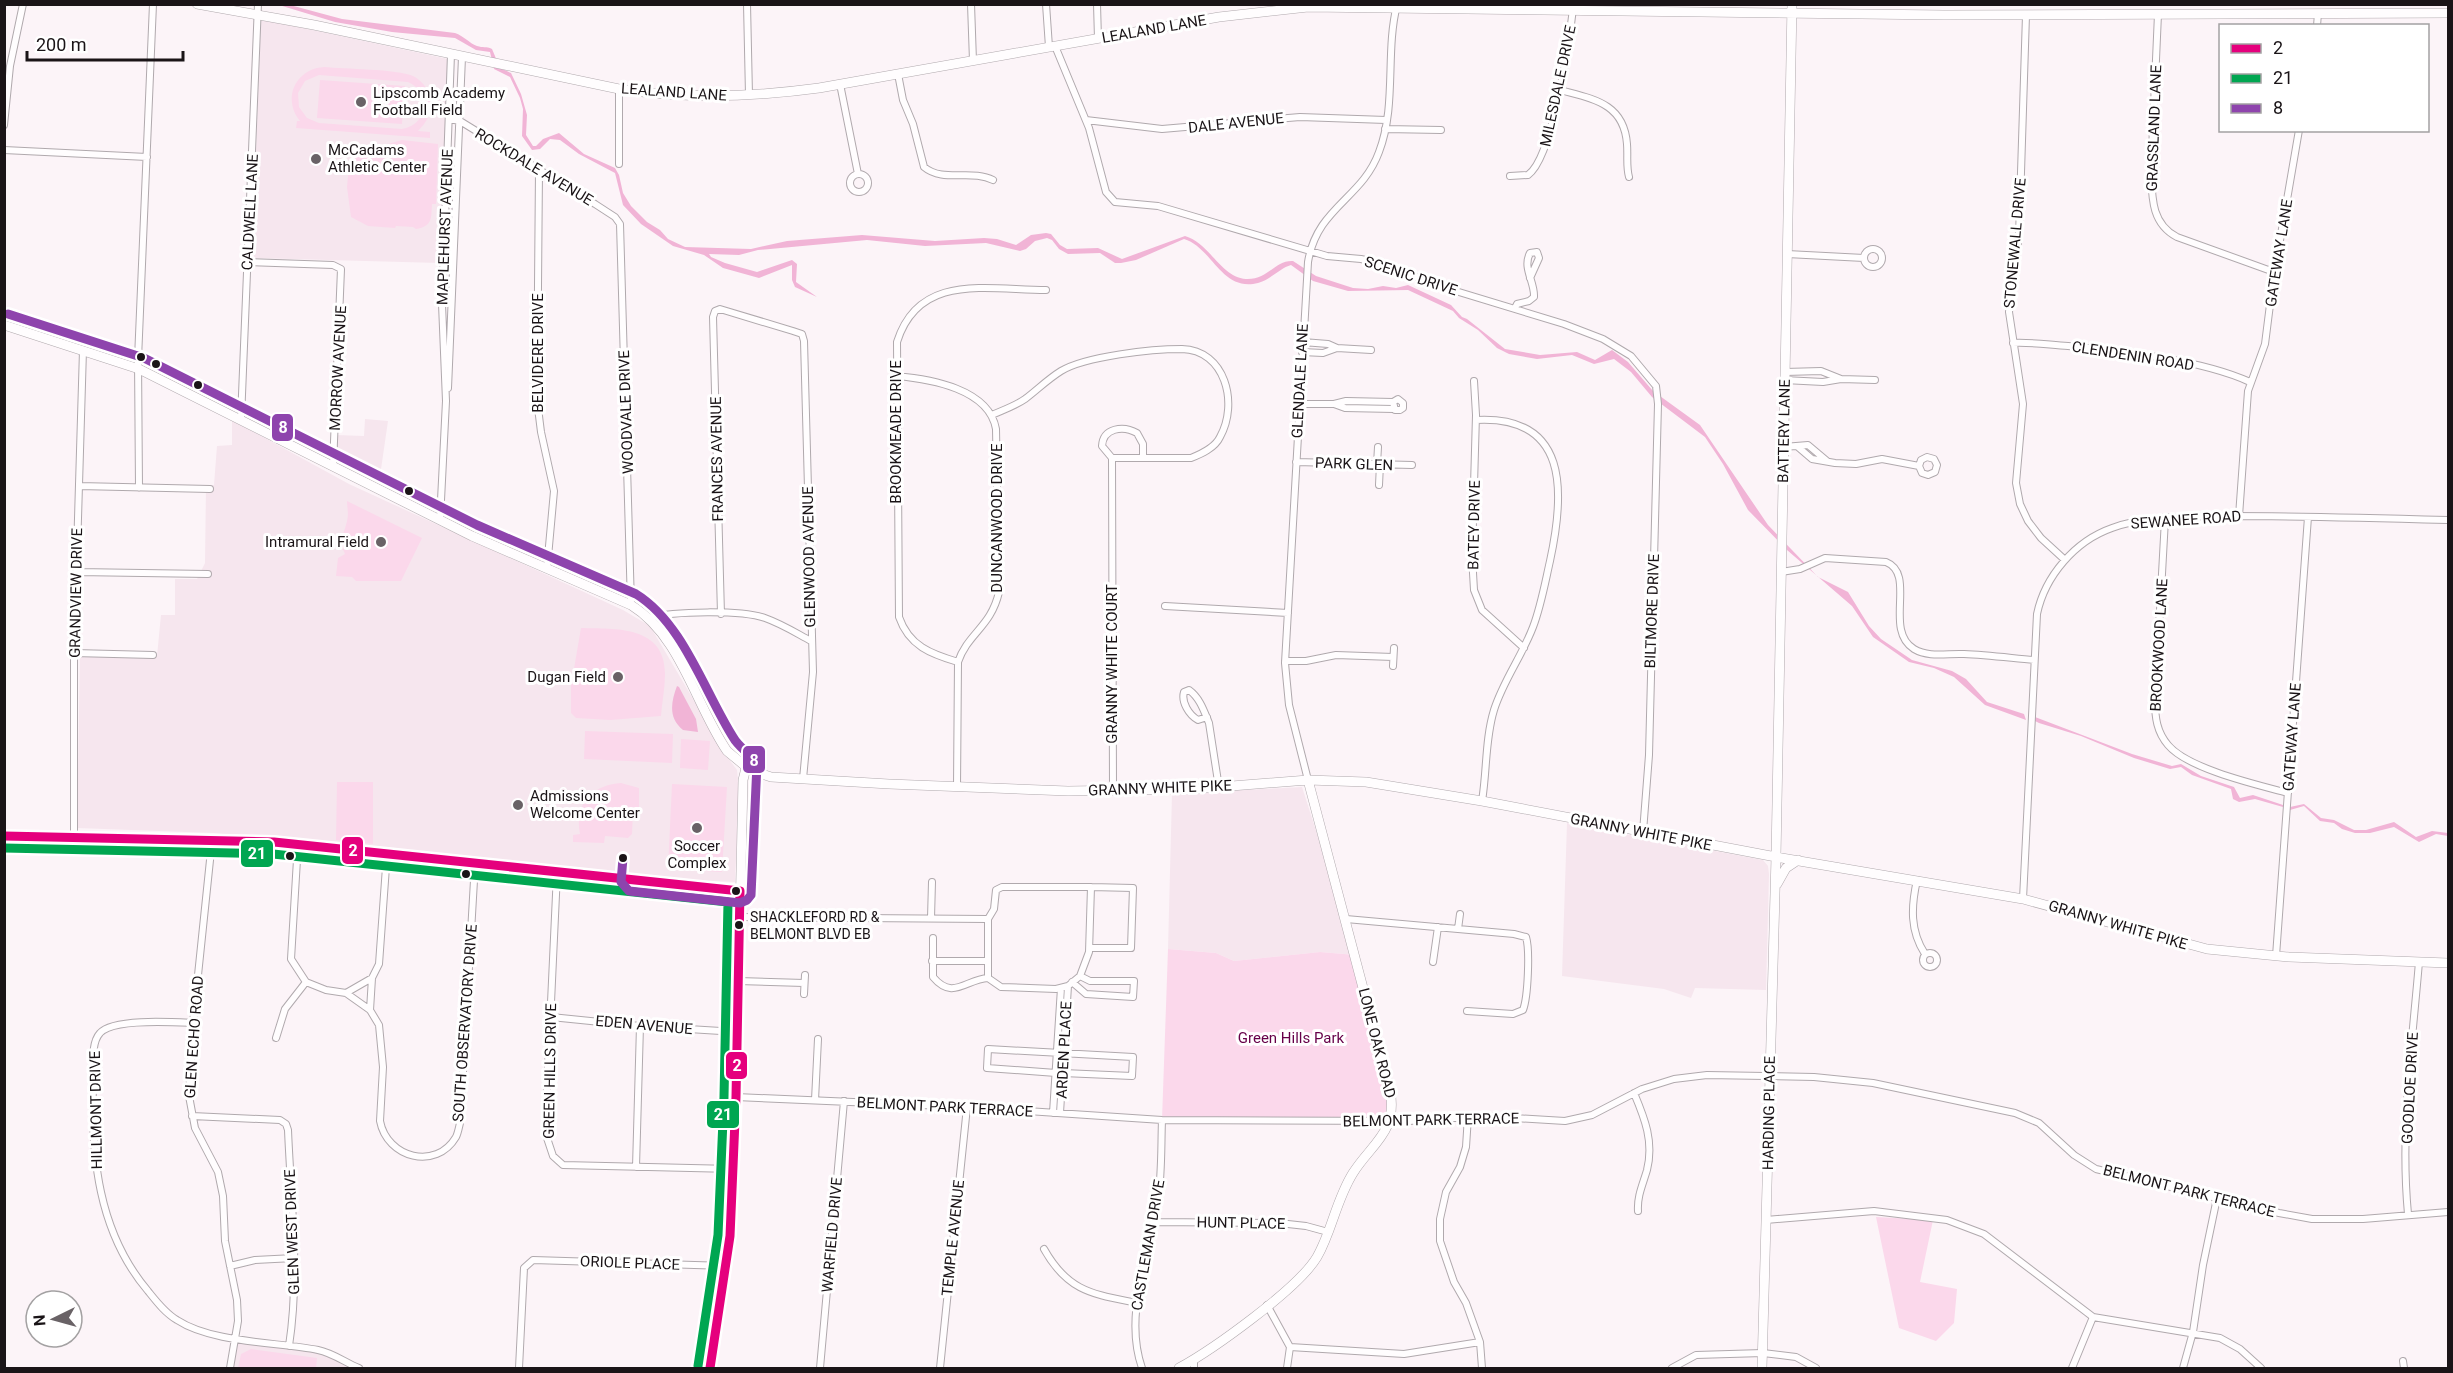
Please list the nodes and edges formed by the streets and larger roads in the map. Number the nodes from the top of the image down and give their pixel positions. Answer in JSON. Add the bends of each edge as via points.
{"nodes":[{"id":1,"x":23,"y":4,"type":"edge"},
{"id":2,"x":153,"y":4,"type":"edge"},
{"id":3,"x":197,"y":4,"type":"edge"},
{"id":4,"x":747,"y":4,"type":"edge"},
{"id":5,"x":971,"y":4,"type":"edge"},
{"id":6,"x":1046,"y":4,"type":"edge"},
{"id":7,"x":1097,"y":4,"type":"edge"},
{"id":8,"x":1324,"y":5,"type":"edge"},
{"id":9,"x":1396,"y":6,"type":"edge"},
{"id":10,"x":1792,"y":8,"type":"edge"},
{"id":11,"x":1573,"y":9,"type":"junction"},
{"id":12,"x":258,"y":10,"type":"edge"},
{"id":13,"x":2159,"y":12,"type":"junction"},
{"id":14,"x":2318,"y":13,"type":"junction"},
{"id":15,"x":2448,"y":13,"type":"edge"},
{"id":16,"x":2026,"y":15,"type":"junction"},
{"id":17,"x":2317,"y":24,"type":"edge"},
{"id":18,"x":1098,"y":39,"type":"junction"},
{"id":19,"x":1052,"y":47,"type":"junction"},
{"id":20,"x":451,"y":54,"type":"junction"},
{"id":21,"x":462,"y":57,"type":"junction"},
{"id":22,"x":973,"y":61,"type":"junction"},
{"id":23,"x":898,"y":74,"type":"junction"},
{"id":24,"x":840,"y":84,"type":"junction"},
{"id":25,"x":619,"y":89,"type":"junction"},
{"id":26,"x":1560,"y":90,"type":"junction"},
{"id":27,"x":749,"y":95,"type":"junction"},
{"id":28,"x":449,"y":118,"type":"junction"},
{"id":29,"x":1086,"y":120,"type":"junction"},
{"id":30,"x":1386,"y":120,"type":"junction"},
{"id":31,"x":459,"y":121,"type":"junction"},
{"id":32,"x":4,"y":125,"type":"edge"},
{"id":33,"x":1385,"y":129,"type":"junction"},
{"id":34,"x":1441,"y":130,"type":"dead end"},
{"id":35,"x":2299,"y":132,"type":"edge"},
{"id":36,"x":4,"y":150,"type":"edge"},
{"id":37,"x":147,"y":157,"type":"junction"},
{"id":38,"x":619,"y":164,"type":"dead end"},
{"id":39,"x":539,"y":171,"type":"junction"},
{"id":40,"x":858,"y":174,"type":"dead end"},
{"id":41,"x":1510,"y":176,"type":"dead end"},
{"id":42,"x":1629,"y":177,"type":"dead end"},
{"id":43,"x":993,"y":180,"type":"dead end"},
{"id":44,"x":617,"y":219,"type":"joint"},
{"id":45,"x":1310,"y":250,"type":"junction"},
{"id":46,"x":1787,"y":254,"type":"junction"},
{"id":47,"x":1864,"y":258,"type":"dead end"},
{"id":48,"x":248,"y":262,"type":"junction"},
{"id":49,"x":2274,"y":272,"type":"junction"},
{"id":50,"x":1530,"y":278,"type":"dead end"},
{"id":51,"x":1046,"y":290,"type":"dead end"},
{"id":52,"x":1515,"y":308,"type":"junction"},
{"id":53,"x":4,"y":325,"type":"edge"},
{"id":54,"x":802,"y":334,"type":"joint"},
{"id":55,"x":1303,"y":342,"type":"junction"},
{"id":56,"x":2013,"y":343,"type":"junction"},
{"id":57,"x":1337,"y":348,"type":"junction"},
{"id":58,"x":83,"y":350,"type":"junction"},
{"id":59,"x":1371,"y":350,"type":"dead end"},
{"id":60,"x":1302,"y":352,"type":"junction"},
{"id":61,"x":140,"y":369,"type":"junction"},
{"id":62,"x":896,"y":376,"type":"junction"},
{"id":63,"x":1785,"y":376,"type":"junction"},
{"id":64,"x":1841,"y":379,"type":"junction"},
{"id":65,"x":1875,"y":380,"type":"dead end"},
{"id":66,"x":1474,"y":381,"type":"dead end"},
{"id":67,"x":2250,"y":382,"type":"junction"},
{"id":68,"x":1658,"y":391,"type":"joint"},
{"id":69,"x":446,"y":401,"type":"junction"},
{"id":70,"x":1299,"y":404,"type":"junction"},
{"id":71,"x":1393,"y":405,"type":"dead end"},
{"id":72,"x":992,"y":415,"type":"junction"},
{"id":73,"x":241,"y":419,"type":"junction"},
{"id":74,"x":1476,"y":420,"type":"junction"},
{"id":75,"x":1378,"y":447,"type":"dead end"},
{"id":76,"x":1784,"y":447,"type":"junction"},
{"id":77,"x":1143,"y":457,"type":"junction"},
{"id":78,"x":1112,"y":458,"type":"junction"},
{"id":79,"x":1296,"y":462,"type":"junction"},
{"id":80,"x":1379,"y":464,"type":"junction"},
{"id":81,"x":1412,"y":465,"type":"dead end"},
{"id":82,"x":333,"y":466,"type":"junction"},
{"id":83,"x":1919,"y":466,"type":"dead end"},
{"id":84,"x":1379,"y":485,"type":"dead end"},
{"id":85,"x":79,"y":486,"type":"junction"},
{"id":86,"x":139,"y":488,"type":"junction"},
{"id":87,"x":210,"y":489,"type":"dead end"},
{"id":88,"x":2239,"y":516,"type":"junction"},
{"id":89,"x":2308,"y":517,"type":"junction"},
{"id":90,"x":2165,"y":519,"type":"junction"},
{"id":91,"x":440,"y":520,"type":"junction"},
{"id":92,"x":2448,"y":520,"type":"edge"},
{"id":93,"x":2065,"y":560,"type":"junction"},
{"id":94,"x":547,"y":568,"type":"junction"},
{"id":95,"x":76,"y":572,"type":"junction"},
{"id":96,"x":1781,"y":572,"type":"junction"},
{"id":97,"x":208,"y":574,"type":"dead end"},
{"id":98,"x":631,"y":605,"type":"junction"},
{"id":99,"x":1165,"y":606,"type":"dead end"},
{"id":100,"x":1288,"y":613,"type":"junction"},
{"id":101,"x":721,"y":614,"type":"junction"},
{"id":102,"x":649,"y":618,"type":"junction"},
{"id":103,"x":811,"y":640,"type":"junction"},
{"id":104,"x":1394,"y":648,"type":"dead end"},
{"id":105,"x":1524,"y":648,"type":"junction"},
{"id":106,"x":74,"y":653,"type":"junction"},
{"id":107,"x":153,"y":655,"type":"dead end"},
{"id":108,"x":1394,"y":657,"type":"junction"},
{"id":109,"x":2034,"y":660,"type":"junction"},
{"id":110,"x":1285,"y":661,"type":"junction"},
{"id":111,"x":958,"y":662,"type":"junction"},
{"id":112,"x":1393,"y":666,"type":"dead end"},
{"id":113,"x":1206,"y":717,"type":"junction"},
{"id":114,"x":746,"y":768,"type":"junction"},
{"id":115,"x":764,"y":775,"type":"junction"},
{"id":116,"x":803,"y":779,"type":"junction"},
{"id":117,"x":1308,"y":780,"type":"junction"},
{"id":118,"x":957,"y":787,"type":"junction"},
{"id":119,"x":1219,"y":788,"type":"junction"},
{"id":120,"x":742,"y":789,"type":"junction"},
{"id":121,"x":1113,"y":790,"type":"junction"},
{"id":122,"x":2288,"y":793,"type":"junction"},
{"id":123,"x":1482,"y":801,"type":"junction"},
{"id":124,"x":1643,"y":832,"type":"junction"},
{"id":125,"x":4,"y":836,"type":"edge"},
{"id":126,"x":74,"y":837,"type":"junction"},
{"id":127,"x":212,"y":841,"type":"junction"},
{"id":128,"x":298,"y":843,"type":"junction"},
{"id":129,"x":387,"y":853,"type":"junction"},
{"id":130,"x":1776,"y":857,"type":"junction"},
{"id":131,"x":1798,"y":860,"type":"junction"},
{"id":132,"x":475,"y":863,"type":"junction"},
{"id":133,"x":557,"y":873,"type":"junction"},
{"id":134,"x":1917,"y":880,"type":"junction"},
{"id":135,"x":932,"y":882,"type":"dead end"},
{"id":136,"x":1091,"y":887,"type":"junction"},
{"id":137,"x":1775,"y":889,"type":"junction"},
{"id":138,"x":740,"y":891,"type":"junction"},
{"id":139,"x":2023,"y":898,"type":"junction"},
{"id":140,"x":1460,"y":914,"type":"dead end"},
{"id":141,"x":740,"y":917,"type":"junction"},
{"id":142,"x":931,"y":918,"type":"junction"},
{"id":143,"x":1346,"y":918,"type":"junction"},
{"id":144,"x":988,"y":919,"type":"junction"},
{"id":145,"x":1438,"y":927,"type":"junction"},
{"id":146,"x":1458,"y":929,"type":"junction"},
{"id":147,"x":933,"y":938,"type":"dead end"},
{"id":148,"x":1090,"y":948,"type":"junction"},
{"id":149,"x":1925,"y":954,"type":"dead end"},
{"id":150,"x":2276,"y":956,"type":"junction"},
{"id":151,"x":932,"y":961,"type":"junction"},
{"id":152,"x":988,"y":961,"type":"junction"},
{"id":153,"x":1433,"y":962,"type":"dead end"},
{"id":154,"x":2419,"y":962,"type":"junction"},
{"id":155,"x":2448,"y":963,"type":"edge"},
{"id":156,"x":805,"y":975,"type":"dead end"},
{"id":157,"x":1080,"y":976,"type":"junction"},
{"id":158,"x":372,"y":978,"type":"junction"},
{"id":159,"x":988,"y":978,"type":"junction"},
{"id":160,"x":738,"y":981,"type":"junction"},
{"id":161,"x":306,"y":982,"type":"junction"},
{"id":162,"x":804,"y":983,"type":"junction"},
{"id":163,"x":1070,"y":984,"type":"junction"},
{"id":164,"x":1060,"y":988,"type":"junction"},
{"id":165,"x":346,"y":993,"type":"junction"},
{"id":166,"x":804,"y":994,"type":"dead end"},
{"id":167,"x":370,"y":1010,"type":"junction"},
{"id":168,"x":1467,"y":1011,"type":"dead end"},
{"id":169,"x":551,"y":1017,"type":"junction"},
{"id":170,"x":193,"y":1023,"type":"junction"},
{"id":171,"x":640,"y":1026,"type":"junction"},
{"id":172,"x":737,"y":1032,"type":"junction"},
{"id":173,"x":276,"y":1038,"type":"dead end"},
{"id":174,"x":818,"y":1039,"type":"dead end"},
{"id":175,"x":1060,"y":1053,"type":"junction"},
{"id":176,"x":1059,"y":1073,"type":"junction"},
{"id":177,"x":1770,"y":1076,"type":"junction"},
{"id":178,"x":1634,"y":1093,"type":"junction"},
{"id":179,"x":736,"y":1097,"type":"junction"},
{"id":180,"x":815,"y":1100,"type":"junction"},
{"id":181,"x":844,"y":1101,"type":"junction"},
{"id":182,"x":967,"y":1107,"type":"junction"},
{"id":183,"x":1057,"y":1113,"type":"junction"},
{"id":184,"x":192,"y":1116,"type":"junction"},
{"id":185,"x":1468,"y":1116,"type":"junction"},
{"id":186,"x":1162,"y":1120,"type":"junction"},
{"id":187,"x":1391,"y":1121,"type":"junction"},
{"id":188,"x":636,"y":1167,"type":"junction"},
{"id":189,"x":734,"y":1168,"type":"junction"},
{"id":190,"x":2217,"y":1198,"type":"junction"},
{"id":191,"x":1638,"y":1211,"type":"dead end"},
{"id":192,"x":2448,"y":1212,"type":"edge"},
{"id":193,"x":2408,"y":1214,"type":"junction"},
{"id":194,"x":1766,"y":1220,"type":"junction"},
{"id":195,"x":1154,"y":1222,"type":"junction"},
{"id":196,"x":1328,"y":1232,"type":"junction"},
{"id":197,"x":1044,"y":1249,"type":"dead end"},
{"id":198,"x":294,"y":1258,"type":"junction"},
{"id":199,"x":230,"y":1266,"type":"junction"},
{"id":200,"x":726,"y":1266,"type":"junction"},
{"id":201,"x":1137,"y":1303,"type":"junction"},
{"id":202,"x":1267,"y":1305,"type":"junction"},
{"id":203,"x":2093,"y":1317,"type":"junction"},
{"id":204,"x":2193,"y":1332,"type":"junction"},
{"id":205,"x":236,"y":1338,"type":"junction"},
{"id":206,"x":1480,"y":1342,"type":"junction"},
{"id":207,"x":290,"y":1346,"type":"junction"},
{"id":208,"x":1290,"y":1347,"type":"junction"},
{"id":209,"x":1763,"y":1353,"type":"junction"},
{"id":210,"x":1194,"y":1364,"type":"edge"},
{"id":211,"x":230,"y":1368,"type":"edge"},
{"id":212,"x":359,"y":1368,"type":"edge"},
{"id":213,"x":519,"y":1368,"type":"edge"},
{"id":214,"x":710,"y":1368,"type":"edge"},
{"id":215,"x":820,"y":1368,"type":"edge"},
{"id":216,"x":940,"y":1368,"type":"edge"},
{"id":217,"x":1142,"y":1368,"type":"edge"},
{"id":218,"x":1179,"y":1368,"type":"edge"},
{"id":219,"x":1287,"y":1368,"type":"edge"},
{"id":220,"x":1482,"y":1368,"type":"edge"},
{"id":221,"x":1672,"y":1368,"type":"edge"},
{"id":222,"x":1762,"y":1368,"type":"edge"},
{"id":223,"x":1816,"y":1368,"type":"edge"},
{"id":224,"x":2072,"y":1368,"type":"edge"},
{"id":225,"x":2183,"y":1368,"type":"edge"},
{"id":226,"x":2261,"y":1368,"type":"edge"}],
"edges":[{"from":1,"to":32,"type":"street","via":[[10,66]]},
{"from":2,"to":37,"type":"street"},
{"from":3,"to":12,"type":"street","name":"LEALAND LANE"},
{"from":4,"to":27,"type":"street"},
{"from":5,"to":22,"type":"street"},
{"from":6,"to":19,"type":"street"},
{"from":7,"to":18,"type":"street"},
{"from":8,"to":9,"type":"street","name":"LEALAND LANE"},
{"from":8,"to":18,"type":"street","name":"LEALAND LANE","via":[[1252,12]]},
{"from":9,"to":11,"type":"street","name":"LEALAND LANE"},
{"from":9,"to":30,"type":"street","name":"GLENDALE LANE"},
{"from":10,"to":11,"type":"street","name":"LEALAND LANE"},
{"from":10,"to":16,"type":"street","name":"LEALAND LANE"},
{"from":10,"to":46,"type":"street","name":"BATTERY LANE"},
{"from":11,"to":26,"type":"street","name":"MILESDALE DRIVE"},
{"from":12,"to":20,"type":"street","name":"LEALAND LANE"},
{"from":12,"to":48,"type":"street","name":"CALDWELL LANE"},
{"from":13,"to":14,"type":"street","name":"LEALAND LANE"},
{"from":13,"to":16,"type":"street","name":"LEALAND LANE"},
{"from":13,"to":49,"type":"street","name":"GRASSLAND LANE","via":[[2151,173],[2156,215],[2177,237]]},
{"from":14,"to":15,"type":"street","name":"LEALAND LANE"},
{"from":14,"to":17,"type":"street"},
{"from":16,"to":56,"type":"street","name":"STONEWALL DRIVE","via":[[2019,235],[2009,312]]},
{"from":18,"to":19,"type":"street","name":"LEALAND LANE"},
{"from":19,"to":22,"type":"street","name":"LEALAND LANE"},
{"from":19,"to":29,"type":"street"},
{"from":20,"to":21,"type":"street","name":"LEALAND LANE"},
{"from":20,"to":28,"type":"street","name":"MAPLEHURST AVENUE"},
{"from":21,"to":25,"type":"street","name":"LEALAND LANE"},
{"from":21,"to":31,"type":"street","name":"MAPLEHURST AVENUE"},
{"from":22,"to":23,"type":"street","name":"LEALAND LANE"},
{"from":23,"to":24,"type":"street","name":"LEALAND LANE"},
{"from":23,"to":43,"type":"street","via":[[924,172],[981,175]]},
{"from":24,"to":27,"type":"street","name":"LEALAND LANE"},
{"from":24,"to":40,"type":"street"},
{"from":25,"to":27,"type":"street","name":"LEALAND LANE","via":[[691,96]]},
{"from":25,"to":38,"type":"street"},
{"from":26,"to":41,"type":"street","name":"MILESDALE DRIVE","via":[[1539,164],[1525,176]]},
{"from":26,"to":42,"type":"street","via":[[1603,103],[1618,116],[1626,138]]},
{"from":28,"to":31,"type":"street","name":"ROCKDALE AVENUE"},
{"from":28,"to":69,"type":"street","name":"MAPLEHURST AVENUE","via":[[442,304]]},
{"from":29,"to":30,"type":"street","name":"DALE AVENUE","via":[[1162,129],[1300,117]]},
{"from":29,"to":45,"type":"street","name":"SCENIC DRIVE","via":[[1109,197],[1119,203],[1158,207]]},
{"from":30,"to":33,"type":"street","name":"GLENDALE LANE"},
{"from":31,"to":39,"type":"street","name":"ROCKDALE AVENUE"},
{"from":31,"to":69,"type":"street","name":"MAPLEHURST AVENUE"},
{"from":33,"to":34,"type":"street"},
{"from":33,"to":45,"type":"street","name":"GLENDALE LANE","via":[[1381,148],[1368,173],[1323,222]]},
{"from":35,"to":49,"type":"street","name":"GATEWAY LANE"},
{"from":36,"to":37,"type":"street"},
{"from":37,"to":61,"type":"street"},
{"from":39,"to":44,"type":"street","name":"ROCKDALE AVENUE"},
{"from":39,"to":94,"type":"street","name":"BELVIDERE DRIVE","via":[[537,400],[554,491]]},
{"from":44,"to":98,"type":"street","name":"WOODVALE DRIVE","via":[[621,233]]},
{"from":45,"to":52,"type":"street","name":"SCENIC DRIVE","via":[[1384,264],[1444,288]]},
{"from":45,"to":55,"type":"street","name":"GLENDALE LANE"},
{"from":46,"to":47,"type":"street"},
{"from":46,"to":63,"type":"street","name":"BATTERY LANE"},
{"from":48,"to":73,"type":"street","name":"CALDWELL LANE"},
{"from":48,"to":82,"type":"street","name":"MORROW AVENUE","via":[[333,265],[341,269]]},
{"from":49,"to":67,"type":"street","name":"GATEWAY LANE","via":[[2265,348]]},
{"from":50,"to":52,"type":"street","via":[[1534,297]]},
{"from":51,"to":62,"type":"street","name":"BROOKMEADE DRIVE","via":[[953,290],[926,300],[913,310],[901,332]]},
{"from":52,"to":68,"type":"street","name":"SCENIC DRIVE","via":[[1610,343],[1640,365]]},
{"from":53,"to":58,"type":"street","name":"GRANNY WHITE PIKE"},
{"from":54,"to":101,"type":"street","name":"FRANCES AVENUE","via":[[722,309],[715,311],[713,317]]},
{"from":54,"to":103,"type":"street","name":"GLENWOOD AVENUE"},
{"from":55,"to":57,"type":"street"},
{"from":55,"to":60,"type":"street","name":"GLENDALE LANE"},
{"from":56,"to":67,"type":"street","name":"CLENDENIN ROAD","via":[[2138,355],[2218,370]]},
{"from":56,"to":93,"type":"street","name":"STONEWALL DRIVE","via":[[2023,404],[2016,475],[2018,495],[2032,528]]},
{"from":57,"to":59,"type":"street"},
{"from":57,"to":60,"type":"street"},
{"from":58,"to":61,"type":"street","name":"GRANNY WHITE PIKE"},
{"from":58,"to":85,"type":"street","name":"GRANDVIEW DRIVE"},
{"from":60,"to":70,"type":"street","name":"GLENDALE LANE"},
{"from":61,"to":73,"type":"street","name":"GRANNY WHITE PIKE"},
{"from":61,"to":86,"type":"street"},
{"from":62,"to":72,"type":"street","via":[[965,393],[981,401]]},
{"from":62,"to":111,"type":"street","name":"BROOKMEADE DRIVE","via":[[899,617],[909,638],[919,646]]},
{"from":63,"to":64,"type":"street","via":[[1823,382]]},
{"from":63,"to":64,"type":"street","via":[[1821,371]]},
{"from":63,"to":76,"type":"street","name":"BATTERY LANE"},
{"from":64,"to":65,"type":"street"},
{"from":66,"to":74,"type":"street","name":"BATEY DRIVE"},
{"from":67,"to":88,"type":"street","name":"GATEWAY LANE"},
{"from":68,"to":124,"type":"street","name":"BILTMORE DRIVE","via":[[1649,755]]},
{"from":69,"to":91,"type":"street","name":"MAPLEHURST AVENUE"},
{"from":70,"to":71,"type":"street","via":[[1334,404],[1345,408]]},
{"from":70,"to":79,"type":"street","name":"GLENDALE LANE"},
{"from":72,"to":77,"type":"street","via":[[1016,405],[1055,375],[1077,364],[1182,350],[1197,351],[1212,359],[1225,381],[1227,397],[1220,437],[1213,446],[1191,458]]},
{"from":72,"to":111,"type":"street","name":"DUNCANWOOD DRIVE","via":[[997,444],[999,592],[990,617]]},
{"from":73,"to":82,"type":"street","name":"GRANNY WHITE PIKE"},
{"from":74,"to":105,"type":"street","name":"BATEY DRIVE","via":[[1472,556],[1475,598],[1488,616]]},
{"from":74,"to":105,"type":"street","via":[[1506,421],[1531,430],[1548,448],[1557,470],[1552,555]]},
{"from":75,"to":80,"type":"street"},
{"from":76,"to":83,"type":"street","via":[[1798,447],[1812,459],[1856,464],[1882,459]]},
{"from":76,"to":96,"type":"street","name":"BATTERY LANE"},
{"from":77,"to":78,"type":"street"},
{"from":77,"to":78,"type":"street","via":[[1143,444],[1137,433],[1124,430],[1104,435],[1102,446]]},
{"from":78,"to":121,"type":"street","name":"GRANNY WHITE COURT"},
{"from":79,"to":80,"type":"street","name":"PARK GLEN"},
{"from":79,"to":100,"type":"street","name":"GLENDALE LANE"},
{"from":80,"to":81,"type":"street","name":"PARK GLEN"},
{"from":80,"to":84,"type":"street"},
{"from":82,"to":91,"type":"street","name":"GRANNY WHITE PIKE"},
{"from":85,"to":86,"type":"street"},
{"from":85,"to":95,"type":"street","name":"GRANDVIEW DRIVE"},
{"from":86,"to":87,"type":"street"},
{"from":88,"to":89,"type":"street","name":"SEWANEE ROAD"},
{"from":88,"to":90,"type":"street","name":"SEWANEE ROAD"},
{"from":89,"to":92,"type":"street","name":"SEWANEE ROAD"},
{"from":89,"to":122,"type":"street","name":"GATEWAY LANE"},
{"from":90,"to":93,"type":"street","name":"SEWANEE ROAD","via":[[2107,529]]},
{"from":90,"to":122,"type":"street","name":"BROOKWOOD LANE","via":[[2157,727],[2168,745],[2189,760]]},
{"from":91,"to":94,"type":"street","name":"GRANNY WHITE PIKE"},
{"from":93,"to":109,"type":"street","name":"SEWANEE ROAD","via":[[2046,587],[2038,608]]},
{"from":94,"to":98,"type":"street","name":"GRANNY WHITE PIKE"},
{"from":95,"to":97,"type":"street"},
{"from":95,"to":106,"type":"street","name":"GRANDVIEW DRIVE"},
{"from":96,"to":109,"type":"street","via":[[1804,568],[1825,558],[1890,564],[1899,580],[1900,623],[1908,643],[1917,650]]},
{"from":96,"to":130,"type":"street","name":"BATTERY LANE"},
{"from":98,"to":102,"type":"street","name":"GRANNY WHITE PIKE"},
{"from":99,"to":100,"type":"street"},
{"from":100,"to":110,"type":"street","name":"GLENDALE LANE"},
{"from":101,"to":102,"type":"street"},
{"from":101,"to":103,"type":"street","via":[[762,617]]},
{"from":102,"to":114,"type":"street","name":"GRANNY WHITE PIKE","via":[[679,661],[723,745]]},
{"from":103,"to":116,"type":"street","name":"GLENWOOD AVENUE","via":[[813,683]]},
{"from":104,"to":108,"type":"street"},
{"from":105,"to":123,"type":"street","via":[[1493,714]]},
{"from":106,"to":107,"type":"street"},
{"from":106,"to":126,"type":"street","name":"GRANDVIEW DRIVE"},
{"from":108,"to":110,"type":"street","via":[[1336,656]]},
{"from":108,"to":112,"type":"street"},
{"from":109,"to":139,"type":"street","name":"SEWANEE ROAD"},
{"from":110,"to":117,"type":"street","name":"GLENDALE LANE","via":[[1289,705]]},
{"from":111,"to":118,"type":"street"},
{"from":113,"to":113,"type":"street","via":[[1195,694],[1185,692],[1184,702],[1192,717]]},
{"from":113,"to":119,"type":"street"},
{"from":114,"to":115,"type":"street","name":"GRANNY WHITE PIKE"},
{"from":114,"to":120,"type":"street"},
{"from":115,"to":116,"type":"street","name":"GRANNY WHITE PIKE"},
{"from":115,"to":120,"type":"street","via":[[750,779]]},
{"from":116,"to":118,"type":"street","name":"GRANNY WHITE PIKE"},
{"from":117,"to":119,"type":"street","name":"GRANNY WHITE PIKE"},
{"from":117,"to":123,"type":"street","name":"GRANNY WHITE PIKE","via":[[1365,782]]},
{"from":117,"to":143,"type":"street","name":"LONE OAK ROAD"},
{"from":118,"to":121,"type":"street","name":"GRANNY WHITE PIKE"},
{"from":119,"to":121,"type":"street","name":"GRANNY WHITE PIKE"},
{"from":120,"to":138,"type":"street"},
{"from":122,"to":150,"type":"street","name":"GATEWAY LANE"},
{"from":123,"to":124,"type":"street","name":"GRANNY WHITE PIKE"},
{"from":124,"to":130,"type":"street","name":"GRANNY WHITE PIKE"},
{"from":125,"to":126,"type":"street"},
{"from":126,"to":127,"type":"street"},
{"from":127,"to":128,"type":"street"},
{"from":127,"to":170,"type":"street","name":"GLEN ECHO ROAD"},
{"from":128,"to":129,"type":"street"},
{"from":128,"to":161,"type":"street","via":[[292,961]]},
{"from":129,"to":132,"type":"street"},
{"from":129,"to":158,"type":"street","via":[[382,945]]},
{"from":130,"to":131,"type":"street","name":"GRANNY WHITE PIKE"},
{"from":130,"to":137,"type":"street","name":"HARDING PLACE"},
{"from":131,"to":134,"type":"street","name":"GRANNY WHITE PIKE"},
{"from":131,"to":137,"type":"street","via":[[1786,868]]},
{"from":132,"to":133,"type":"street"},
{"from":132,"to":167,"type":"street","name":"SOUTH OBSERVATORY DRIVE","via":[[460,1123],[456,1137],[443,1150],[410,1157],[382,1132],[383,1047],[379,1025]]},
{"from":133,"to":138,"type":"street"},
{"from":133,"to":169,"type":"street","name":"GREEN HILLS DRIVE"},
{"from":134,"to":139,"type":"street","name":"GRANNY WHITE PIKE"},
{"from":134,"to":149,"type":"street","via":[[1913,922]]},
{"from":135,"to":142,"type":"street"},
{"from":136,"to":144,"type":"street","via":[[999,888]]},
{"from":136,"to":148,"type":"street"},
{"from":136,"to":148,"type":"street","via":[[1132,888],[1131,948]]},
{"from":137,"to":177,"type":"street","name":"HARDING PLACE"},
{"from":138,"to":141,"type":"street"},
{"from":139,"to":150,"type":"street","name":"GRANNY WHITE PIKE","via":[[2183,944]]},
{"from":140,"to":146,"type":"street"},
{"from":141,"to":142,"type":"street"},
{"from":141,"to":160,"type":"street"},
{"from":142,"to":144,"type":"street"},
{"from":143,"to":145,"type":"street"},
{"from":143,"to":187,"type":"street","name":"LONE OAK ROAD","via":[[1390,1090]]},
{"from":144,"to":152,"type":"street"},
{"from":145,"to":146,"type":"street"},
{"from":145,"to":153,"type":"street"},
{"from":146,"to":168,"type":"street","via":[[1521,935],[1527,942],[1521,1012]]},
{"from":147,"to":151,"type":"street"},
{"from":148,"to":157,"type":"street"},
{"from":150,"to":154,"type":"street","name":"GRANNY WHITE PIKE"},
{"from":151,"to":152,"type":"street"},
{"from":151,"to":159,"type":"street","via":[[935,980],[952,990]]},
{"from":152,"to":159,"type":"street"},
{"from":154,"to":155,"type":"street","name":"GRANNY WHITE PIKE"},
{"from":154,"to":193,"type":"street","name":"GOODLOE DRIVE","via":[[2407,1098]]},
{"from":156,"to":162,"type":"street"},
{"from":157,"to":163,"type":"street"},
{"from":157,"to":163,"type":"street","via":[[1090,981],[1134,981],[1133,997],[1086,994]]},
{"from":158,"to":165,"type":"street"},
{"from":158,"to":167,"type":"street"},
{"from":159,"to":164,"type":"street","via":[[1005,988]]},
{"from":160,"to":162,"type":"street"},
{"from":160,"to":172,"type":"street"},
{"from":161,"to":165,"type":"street"},
{"from":161,"to":173,"type":"street","via":[[285,1009]]},
{"from":162,"to":166,"type":"street"},
{"from":163,"to":164,"type":"street"},
{"from":163,"to":175,"type":"street","name":"ARDEN PLACE"},
{"from":164,"to":175,"type":"street","name":"ARDEN PLACE"},
{"from":165,"to":167,"type":"street"},
{"from":169,"to":171,"type":"street","name":"EDEN AVENUE"},
{"from":169,"to":188,"type":"street","name":"GREEN HILLS DRIVE","via":[[545,1132],[553,1156],[563,1165]]},
{"from":170,"to":184,"type":"street","name":"GLEN ECHO ROAD","via":[[189,1068]]},
{"from":170,"to":205,"type":"street","name":"HILLMONT DRIVE","via":[[122,1024],[105,1029],[97,1037],[93,1093],[95,1172],[108,1223],[135,1277],[177,1320]]},
{"from":171,"to":172,"type":"street","name":"EDEN AVENUE"},
{"from":171,"to":188,"type":"street"},
{"from":172,"to":179,"type":"street"},
{"from":174,"to":180,"type":"street"},
{"from":175,"to":176,"type":"street","name":"ARDEN PLACE"},
{"from":175,"to":176,"type":"street","via":[[988,1049],[987,1068]]},
{"from":175,"to":176,"type":"street","via":[[1133,1057],[1132,1076]]},
{"from":176,"to":183,"type":"street","name":"ARDEN PLACE"},
{"from":177,"to":178,"type":"street","name":"BELMONT PARK TERRACE","via":[[1693,1076],[1661,1082]]},
{"from":177,"to":190,"type":"street","name":"BELMONT PARK TERRACE","via":[[1862,1081],[2015,1113],[2038,1123],[2091,1166]]},
{"from":177,"to":194,"type":"street","name":"HARDING PLACE"},
{"from":178,"to":185,"type":"street","name":"BELMONT PARK TERRACE","via":[[1577,1120]]},
{"from":178,"to":191,"type":"street","via":[[1650,1147]]},
{"from":179,"to":180,"type":"street","name":"BELMONT PARK TERRACE"},
{"from":179,"to":189,"type":"street"},
{"from":180,"to":181,"type":"street","name":"BELMONT PARK TERRACE"},
{"from":181,"to":182,"type":"street","name":"BELMONT PARK TERRACE"},
{"from":181,"to":215,"type":"street","name":"WARFIELD DRIVE"},
{"from":182,"to":183,"type":"street","name":"BELMONT PARK TERRACE"},
{"from":182,"to":216,"type":"street","name":"TEMPLE AVENUE"},
{"from":183,"to":186,"type":"street","name":"BELMONT PARK TERRACE"},
{"from":184,"to":198,"type":"street","name":"GLEN WEST DRIVE","via":[[280,1120],[286,1124]]},
{"from":184,"to":199,"type":"street","name":"GLEN ECHO ROAD","via":[[220,1181]]},
{"from":185,"to":187,"type":"street","name":"BELMONT PARK TERRACE"},
{"from":185,"to":206,"type":"street","via":[[1466,1147],[1446,1192],[1440,1241]]},
{"from":186,"to":187,"type":"street","name":"BELMONT PARK TERRACE"},
{"from":186,"to":195,"type":"street","name":"CASTLEMAN DRIVE"},
{"from":187,"to":196,"type":"street","via":[[1348,1181]]},
{"from":188,"to":189,"type":"street","name":"GREEN HILLS DRIVE"},
{"from":189,"to":200,"type":"street"},
{"from":190,"to":193,"type":"street","name":"BELMONT PARK TERRACE","via":[[2312,1219]]},
{"from":190,"to":204,"type":"street"},
{"from":192,"to":193,"type":"street","name":"BELMONT PARK TERRACE"},
{"from":194,"to":203,"type":"street","via":[[1874,1211],[1947,1220],[1984,1234]]},
{"from":194,"to":209,"type":"street","name":"HARDING PLACE"},
{"from":195,"to":196,"type":"street","name":"HUNT PLACE","via":[[1279,1223]]},
{"from":195,"to":201,"type":"street","name":"CASTLEMAN DRIVE"},
{"from":196,"to":202,"type":"street","via":[[1311,1267]]},
{"from":197,"to":201,"type":"street","via":[[1059,1272],[1080,1289]]},
{"from":198,"to":199,"type":"street"},
{"from":198,"to":207,"type":"street","name":"GLEN WEST DRIVE","via":[[295,1311]]},
{"from":199,"to":205,"type":"street","name":"GLEN ECHO ROAD","via":[[237,1300]]},
{"from":200,"to":213,"type":"street","name":"ORIOLE PLACE","via":[[532,1260],[524,1268]]},
{"from":200,"to":214,"type":"street"},
{"from":201,"to":217,"type":"street","name":"CASTLEMAN DRIVE","via":[[1135,1336]]},
{"from":202,"to":208,"type":"street"},
{"from":202,"to":210,"type":"street"},
{"from":203,"to":204,"type":"street"},
{"from":203,"to":224,"type":"street"},
{"from":204,"to":225,"type":"street"},
{"from":204,"to":226,"type":"street","via":[[2220,1338]]},
{"from":205,"to":207,"type":"street","name":"HILLMONT DRIVE"},
{"from":205,"to":211,"type":"street","name":"GLEN ECHO ROAD"},
{"from":206,"to":208,"type":"street","via":[[1404,1354]]},
{"from":206,"to":220,"type":"street"},
{"from":207,"to":212,"type":"street","name":"HILLMONT DRIVE","via":[[325,1352]]},
{"from":208,"to":219,"type":"street"},
{"from":209,"to":221,"type":"street","via":[[1696,1356]]},
{"from":209,"to":222,"type":"street","name":"HARDING PLACE"},
{"from":209,"to":223,"type":"street","via":[[1796,1357]]},
{"from":210,"to":218,"type":"street"}]}
